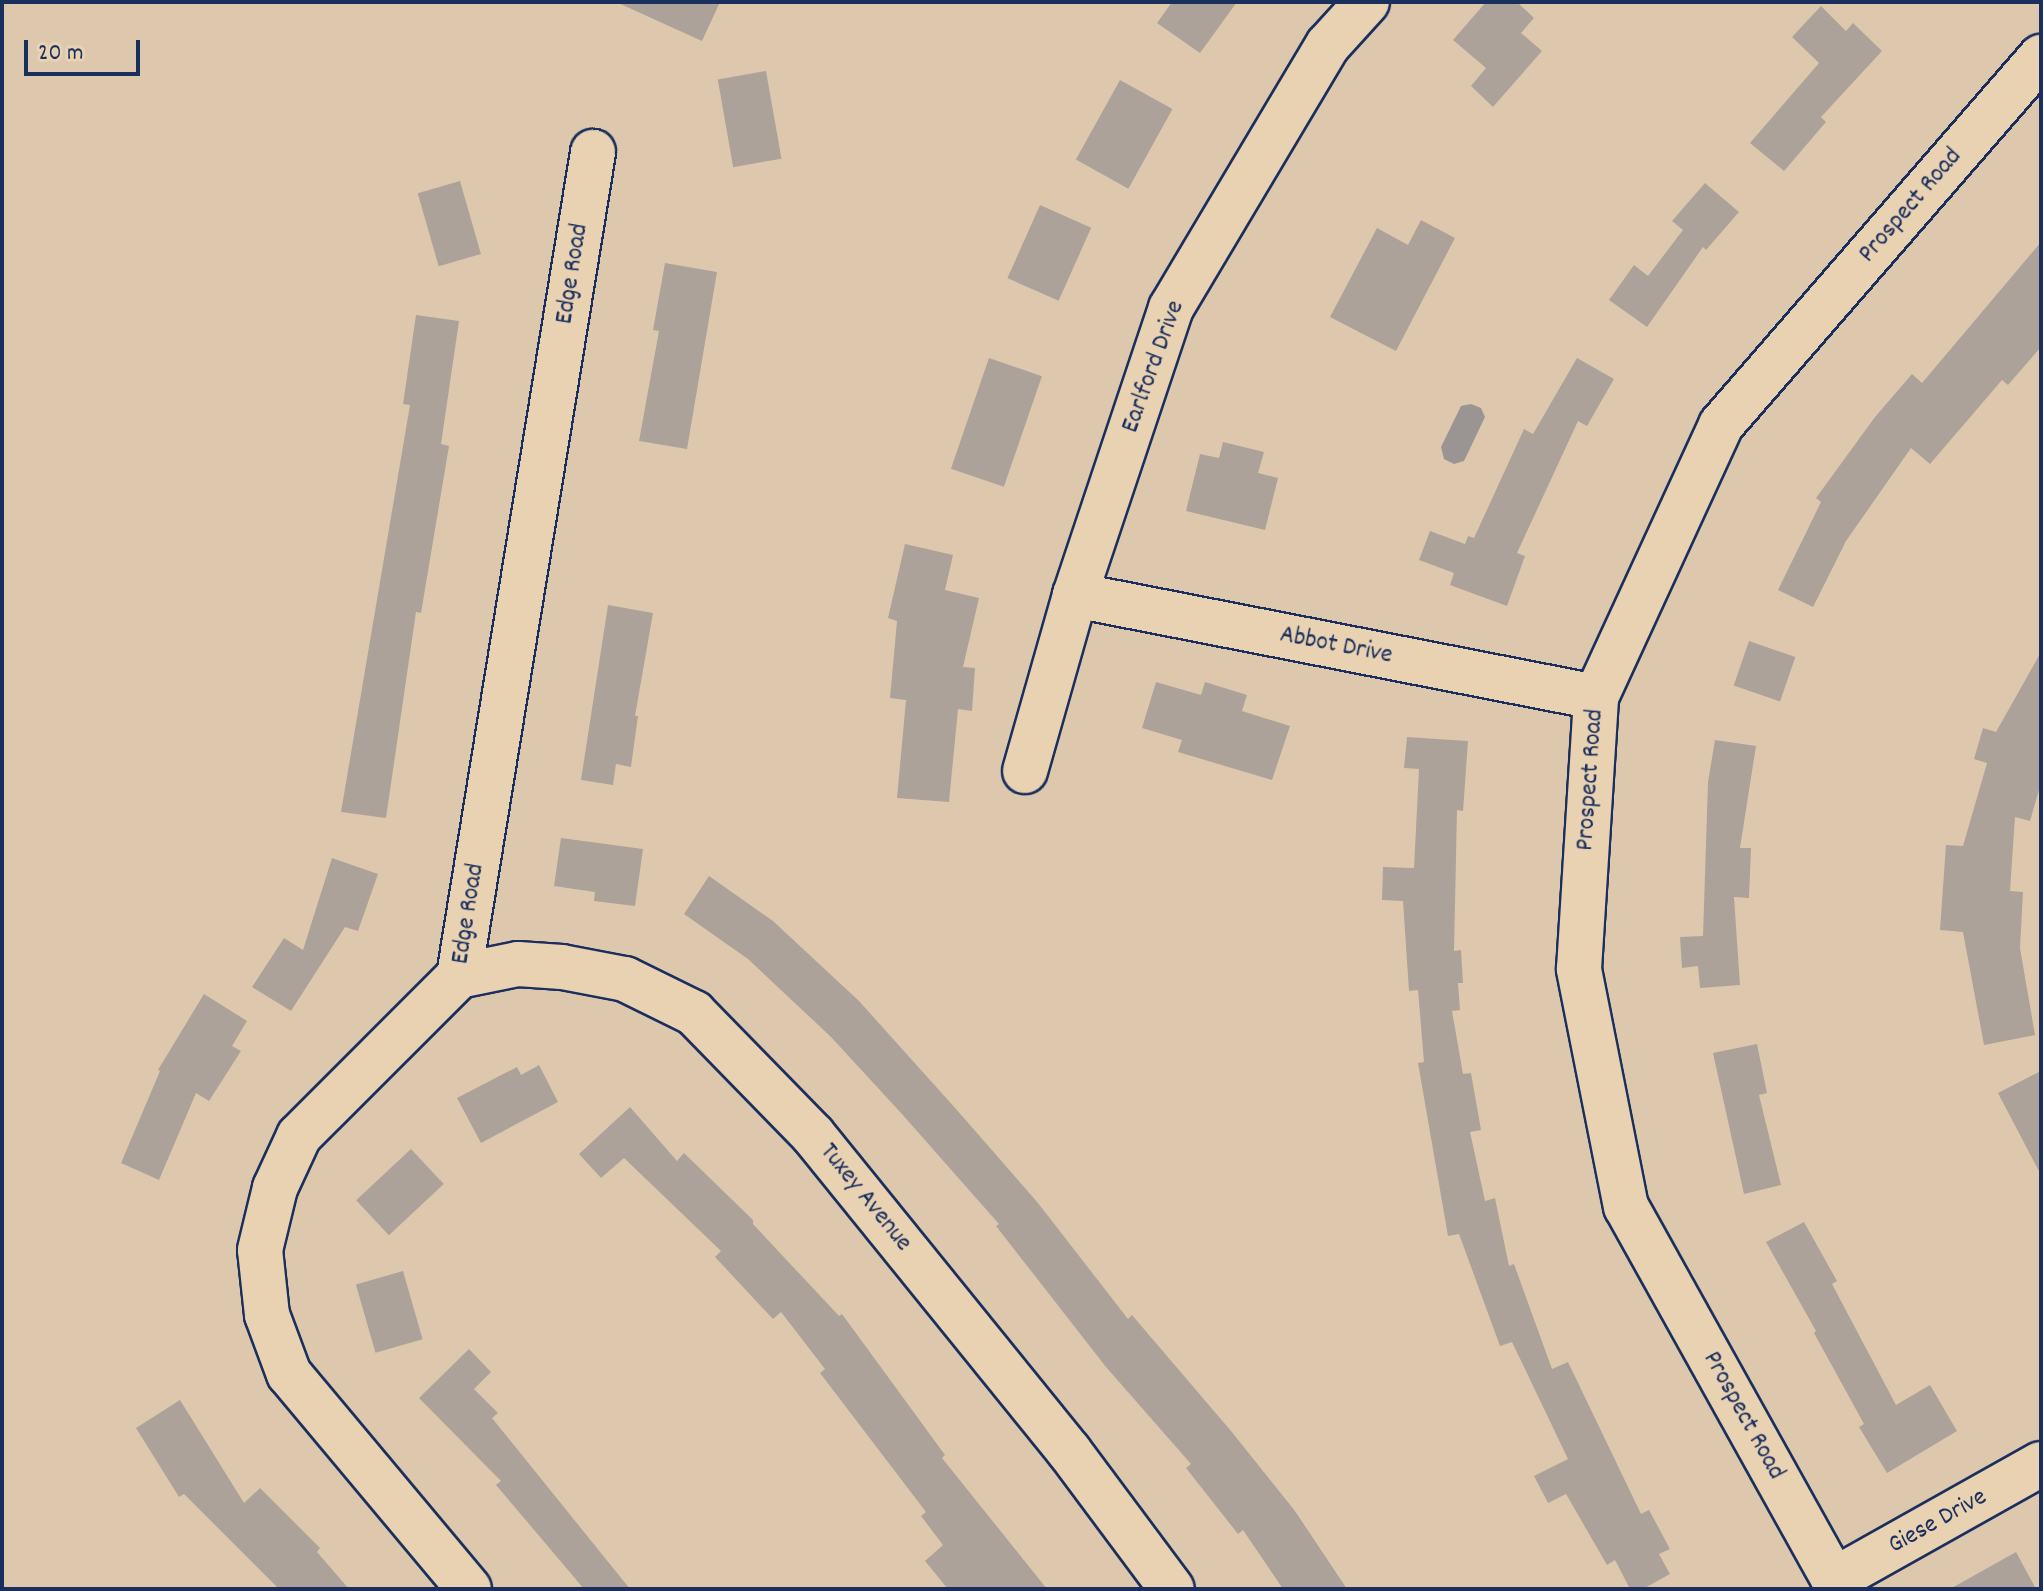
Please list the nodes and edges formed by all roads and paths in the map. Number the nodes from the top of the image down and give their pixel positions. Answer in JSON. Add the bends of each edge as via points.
{"nodes":[{"id":1,"x":1367,"y":2,"type":"edge"},
{"id":2,"x":2041,"y":57,"type":"edge"},
{"id":3,"x":593,"y":152,"type":"dead end"},
{"id":4,"x":1075,"y":595,"type":"junction"},
{"id":5,"x":1596,"y":697,"type":"junction"},
{"id":6,"x":1025,"y":771,"type":"dead end"},
{"id":7,"x":459,"y":976,"type":"junction"},
{"id":8,"x":2041,"y":1464,"type":"edge"},
{"id":9,"x":1836,"y":1585,"type":"edge"},
{"id":10,"x":469,"y":1589,"type":"edge"},
{"id":11,"x":1172,"y":1589,"type":"edge"}],
"edges":[{"from":1,"to":4,"type":"street","name":"Earlford Drive","via":[[1328,45],[1171,308]]},
{"from":2,"to":5,"type":"street","name":"Prospect Road","via":[[1721,425]]},
{"from":3,"to":7,"type":"street","name":"Edge Road"},
{"from":4,"to":5,"type":"street","name":"Abbot Drive"},
{"from":4,"to":6,"type":"street","name":"Earlford Drive"},
{"from":5,"to":9,"type":"street","name":"Prospect Road","via":[[1579,969],[1626,1207]]},
{"from":7,"to":10,"type":"street","name":"Edge Road","via":[[299,1136],[275,1188],[260,1250],[267,1315],[289,1374]]},
{"from":7,"to":11,"type":"street","name":"Tuxey Avenue","via":[[518,964],[562,967],[625,979],[694,1013],[813,1135],[1069,1451]]},
{"from":8,"to":9,"type":"street","name":"Giese Drive"}]}
